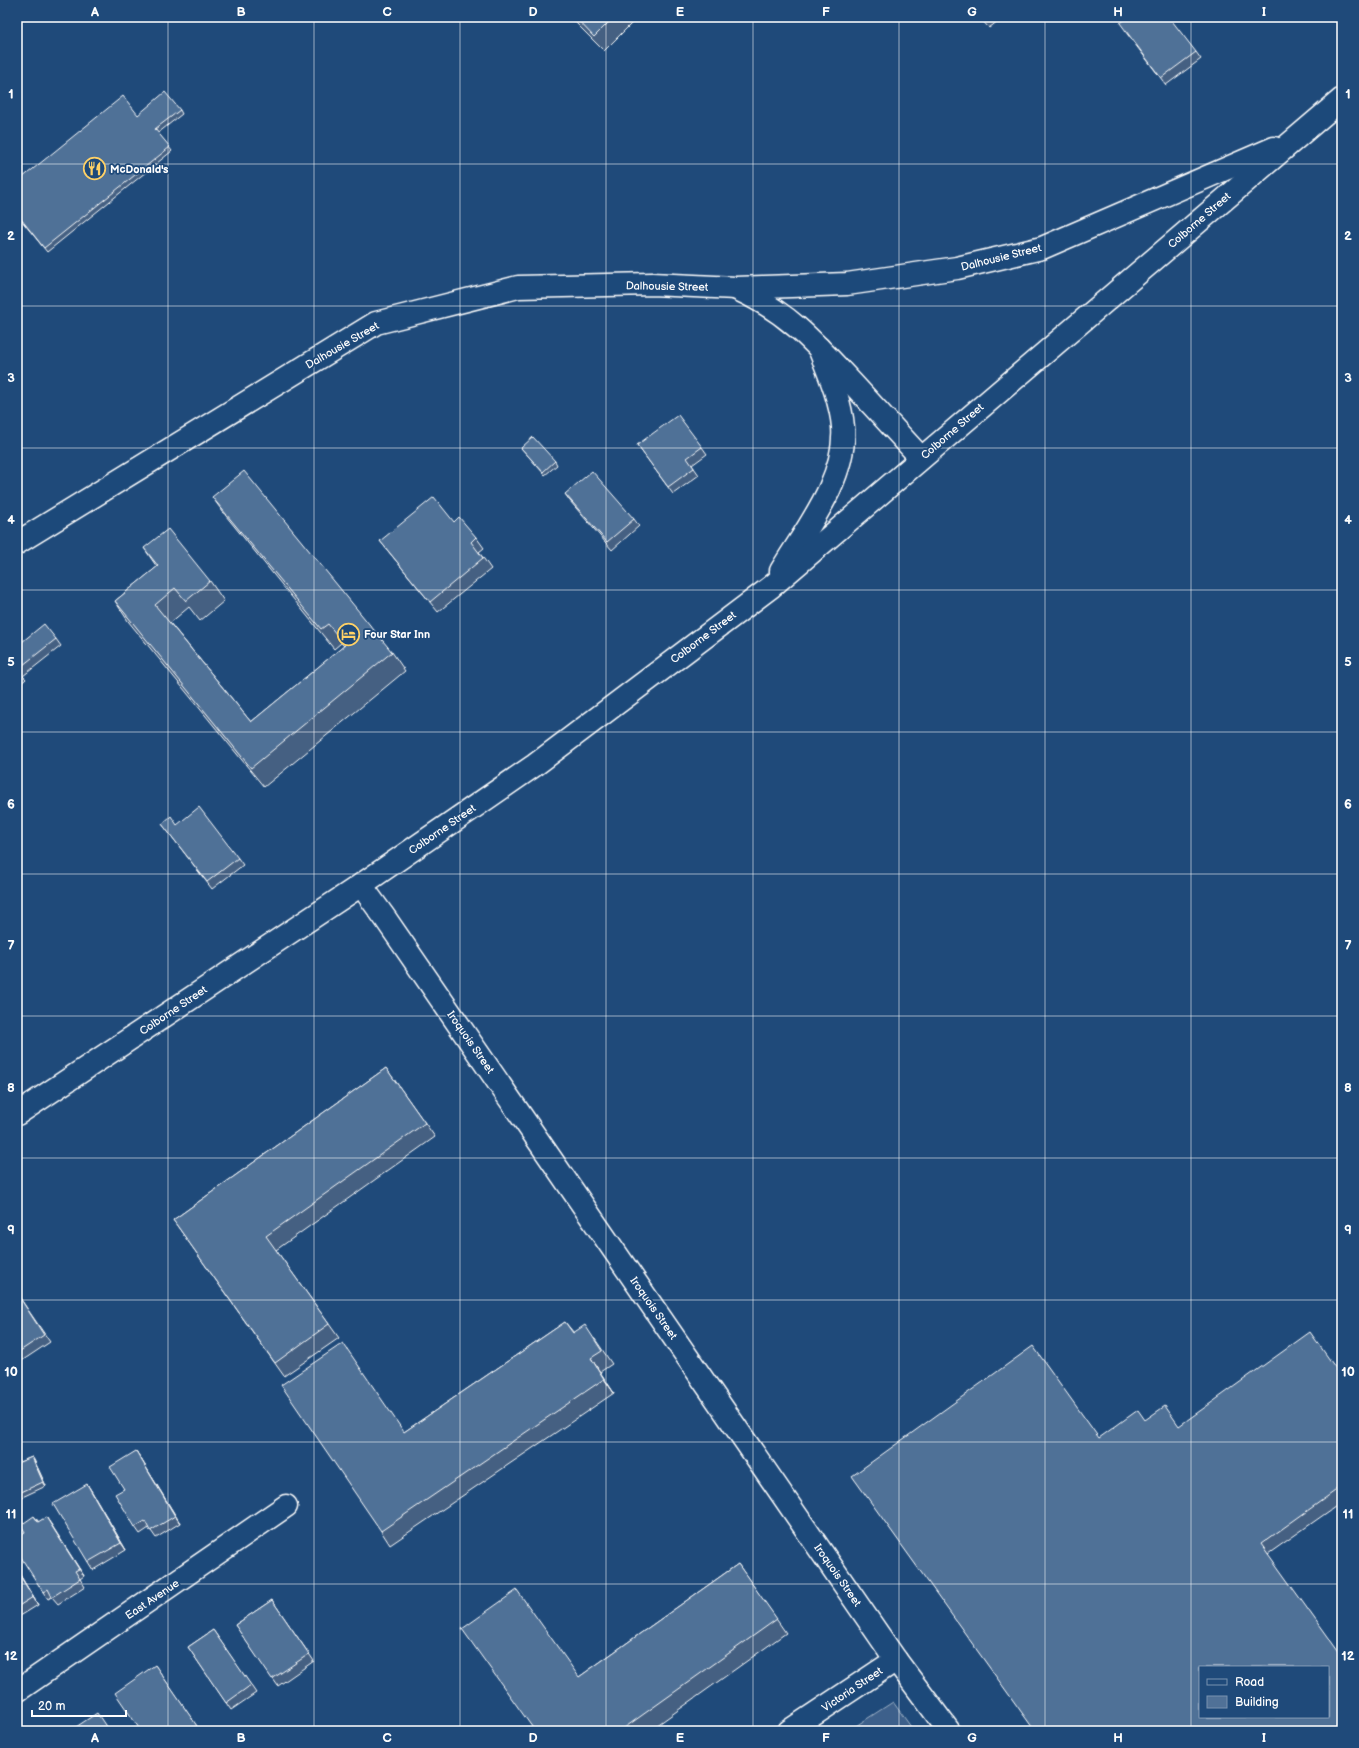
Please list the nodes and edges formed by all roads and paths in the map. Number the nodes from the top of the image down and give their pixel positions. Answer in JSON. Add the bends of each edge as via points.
{"nodes":[{"id":1,"x":1342,"y":99,"type":"edge"},
{"id":2,"x":1293,"y":140,"type":"junction"},
{"id":3,"x":736,"y":288,"type":"junction"},
{"id":4,"x":819,"y":348,"type":"junction"},
{"id":5,"x":921,"y":458,"type":"junction"},
{"id":6,"x":17,"y":543,"type":"edge"},
{"id":7,"x":771,"y":587,"type":"junction"},
{"id":8,"x":361,"y":885,"type":"junction"},
{"id":9,"x":17,"y":1114,"type":"edge"},
{"id":10,"x":286,"y":1506,"type":"dead end"},
{"id":11,"x":896,"y":1660,"type":"junction"},
{"id":12,"x":17,"y":1691,"type":"edge"},
{"id":13,"x":789,"y":1731,"type":"edge"},
{"id":14,"x":948,"y":1731,"type":"edge"}],
"edges":[{"from":1,"to":2,"type":"main road","name":"Colborne Street"},
{"from":2,"to":3,"type":"main road","name":"Dalhousie Street","via":[[1042,248],[956,268],[847,284]]},
{"from":2,"to":5,"type":"main road","name":"Colborne Street"},
{"from":3,"to":4,"type":"main road","name":"Dalhousie Street","via":[[777,311]]},
{"from":3,"to":6,"type":"main road","name":"Dalhousie Street","via":[[652,284],[518,288],[376,323]]},
{"from":4,"to":5,"type":"main road","name":"Dalhousie Street"},
{"from":4,"to":7,"type":"main road","via":[[834,386],[843,426],[841,456],[832,486]]},
{"from":5,"to":7,"type":"main road","name":"Colborne Street"},
{"from":7,"to":8,"type":"main road","name":"Colborne Street","via":[[535,765]]},
{"from":8,"to":9,"type":"main road","name":"Colborne Street"},
{"from":8,"to":11,"type":"main road","name":"Iroquois Street"},
{"from":10,"to":12,"type":"main road","name":"East Avenue"},
{"from":11,"to":13,"type":"main road","name":"Victoria Street"},
{"from":11,"to":14,"type":"main road","name":"Iroquois Street"}]}
